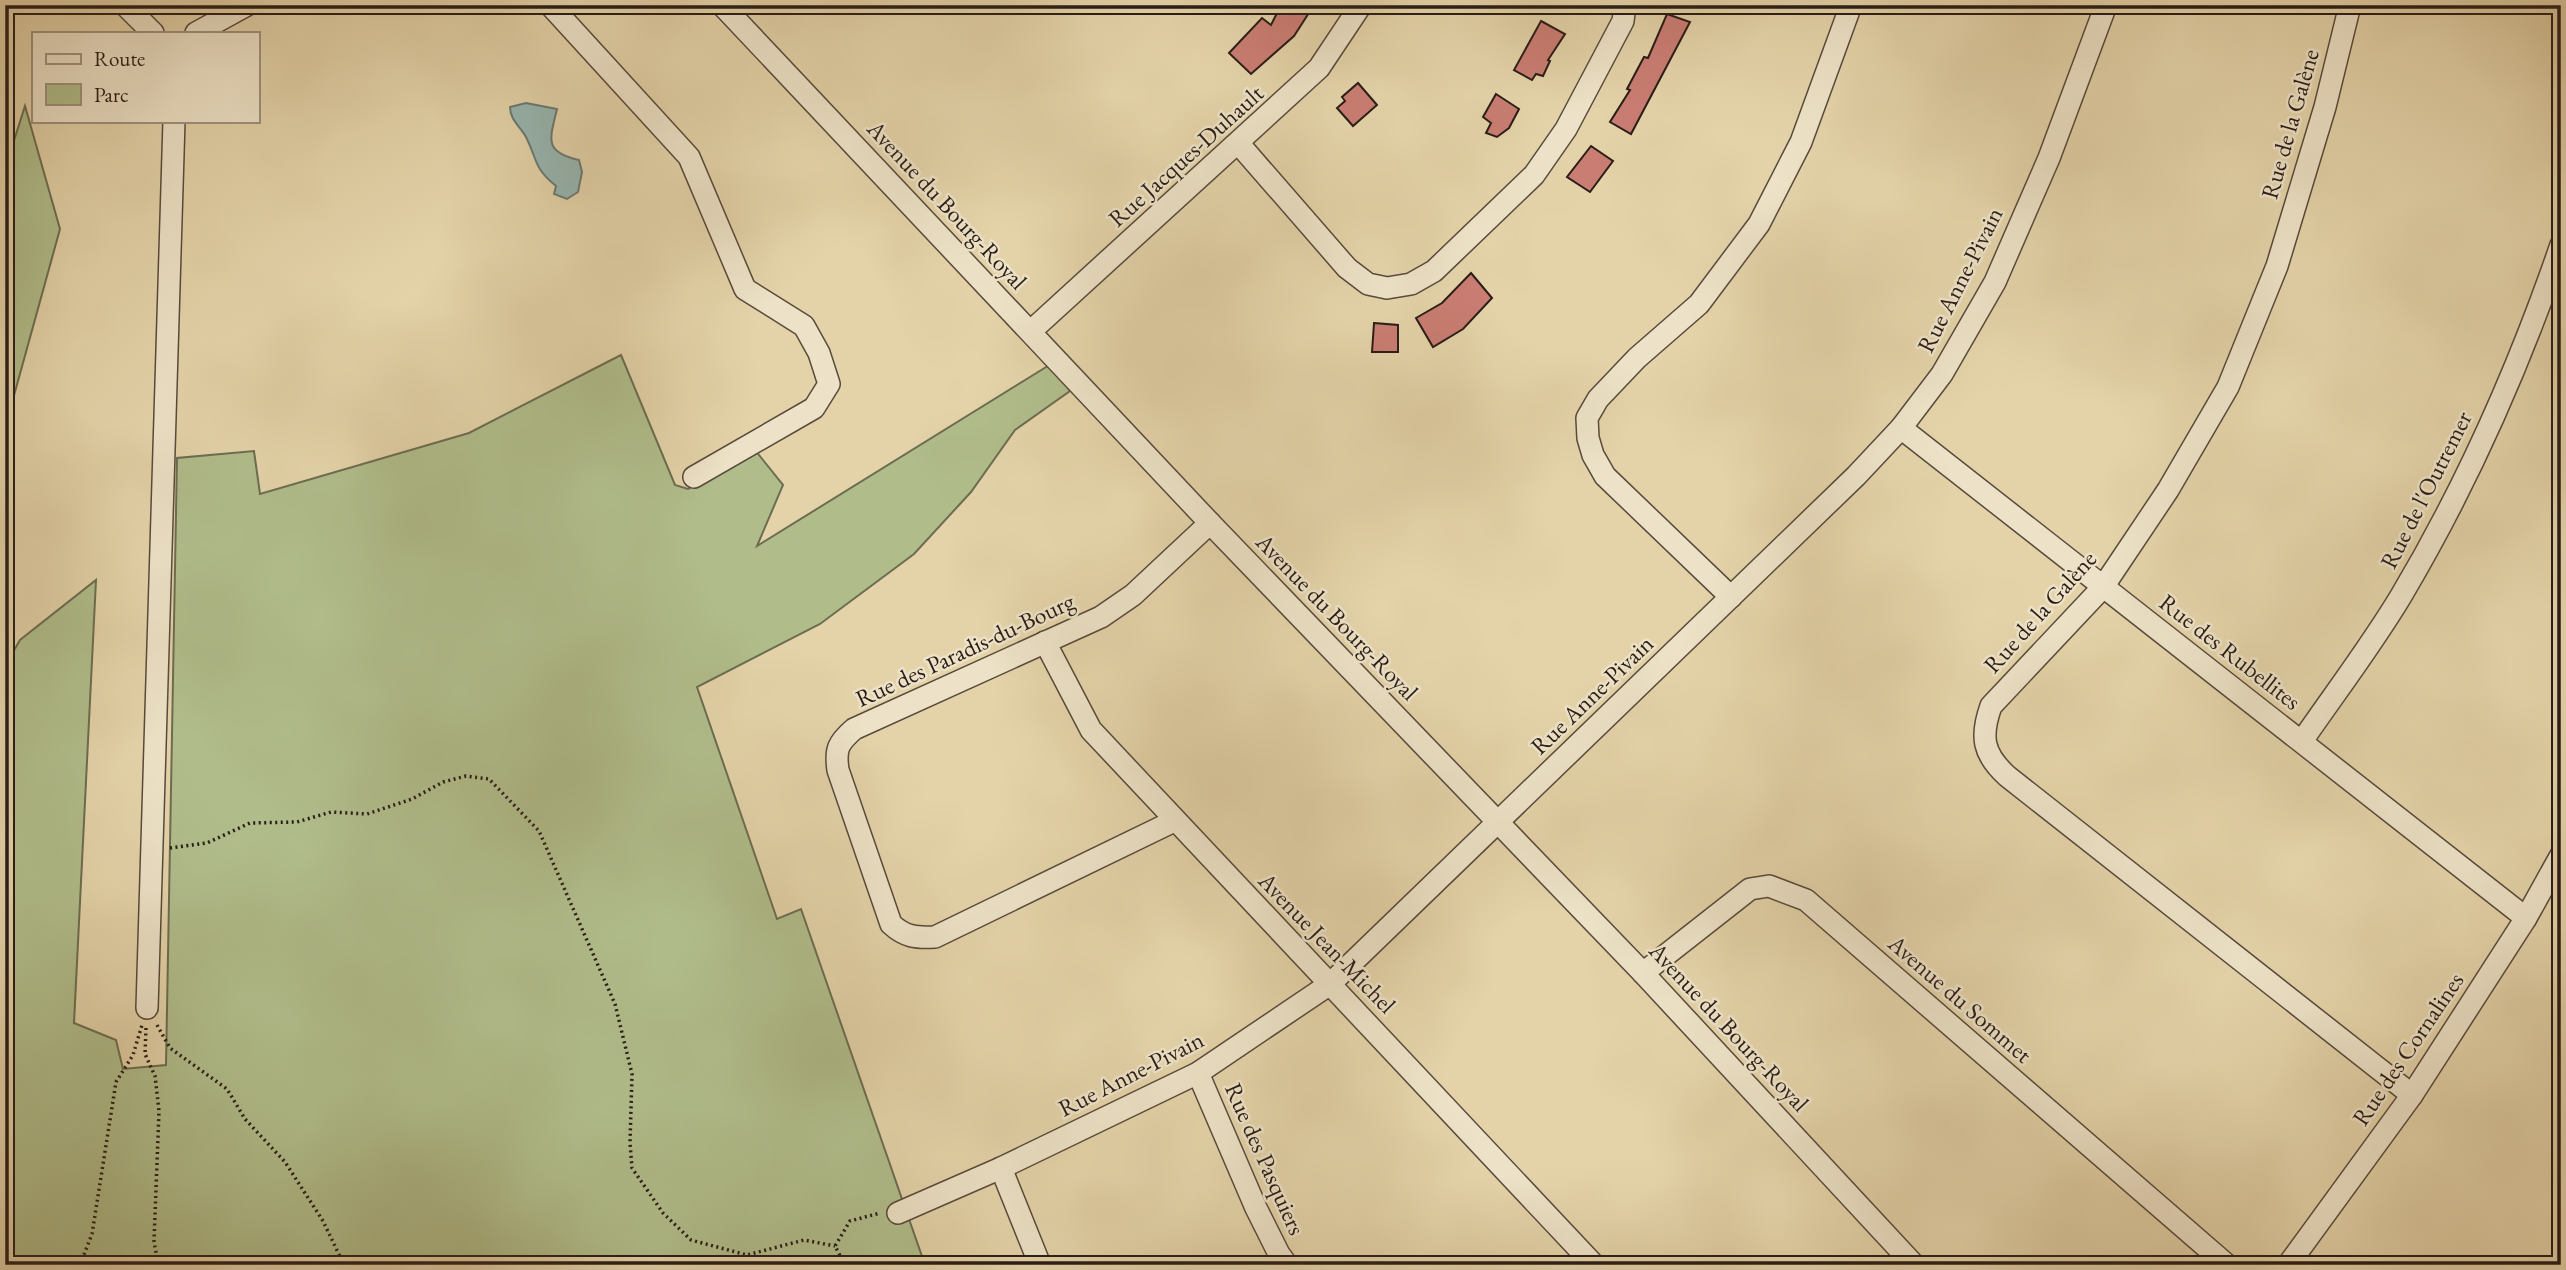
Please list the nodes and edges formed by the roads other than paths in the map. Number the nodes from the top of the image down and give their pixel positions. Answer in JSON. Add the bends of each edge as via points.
{"nodes":[{"id":1,"x":125,"y":5,"type":"edge"},
{"id":2,"x":247,"y":5,"type":"edge"},
{"id":3,"x":550,"y":5,"type":"edge"},
{"id":4,"x":722,"y":5,"type":"edge"},
{"id":5,"x":1361,"y":5,"type":"edge"},
{"id":6,"x":1625,"y":5,"type":"edge"},
{"id":7,"x":1851,"y":5,"type":"edge"},
{"id":8,"x":2106,"y":5,"type":"edge"},
{"id":9,"x":2350,"y":5,"type":"edge"},
{"id":10,"x":152,"y":32,"type":"edge"},
{"id":11,"x":199,"y":32,"type":"edge"},
{"id":12,"x":174,"y":122,"type":"edge"},
{"id":13,"x":1239,"y":144,"type":"junction"},
{"id":14,"x":2561,"y":245,"type":"edge"},
{"id":15,"x":1031,"y":331,"type":"junction"},
{"id":16,"x":1902,"y":428,"type":"junction"},
{"id":17,"x":694,"y":477,"type":"dead end"},
{"id":18,"x":1210,"y":523,"type":"junction"},
{"id":19,"x":2103,"y":587,"type":"junction"},
{"id":20,"x":1731,"y":597,"type":"junction"},
{"id":21,"x":1045,"y":642,"type":"junction"},
{"id":22,"x":2302,"y":741,"type":"junction"},
{"id":23,"x":1174,"y":821,"type":"junction"},
{"id":24,"x":1498,"y":823,"type":"junction"},
{"id":25,"x":2561,"y":855,"type":"edge"},
{"id":26,"x":2526,"y":918,"type":"junction"},
{"id":27,"x":1643,"y":973,"type":"junction"},
{"id":28,"x":1330,"y":984,"type":"junction"},
{"id":29,"x":147,"y":1008,"type":"road end"},
{"id":30,"x":1198,"y":1073,"type":"junction"},
{"id":31,"x":2412,"y":1095,"type":"junction"},
{"id":32,"x":1001,"y":1168,"type":"junction"},
{"id":33,"x":898,"y":1213,"type":"road end"},
{"id":34,"x":1040,"y":1265,"type":"edge"},
{"id":35,"x":1287,"y":1265,"type":"edge"},
{"id":36,"x":1594,"y":1265,"type":"edge"},
{"id":37,"x":1914,"y":1265,"type":"edge"},
{"id":38,"x":2227,"y":1265,"type":"edge"},
{"id":39,"x":2288,"y":1265,"type":"edge"}],
"edges":[{"from":1,"to":10,"type":"street"},
{"from":2,"to":11,"type":"street"},
{"from":3,"to":17,"type":"street","via":[[688,157],[745,289],[804,326],[829,383],[814,408]]},
{"from":4,"to":15,"type":"street","name":"Avenue du Bourg-Royal"},
{"from":5,"to":13,"type":"street","name":"Rue Jacques-Duhault","via":[[1320,68]]},
{"from":6,"to":13,"type":"street","via":[[1623,22],[1566,129],[1534,175],[1434,271],[1410,284],[1387,288],[1368,284],[1348,268]]},
{"from":7,"to":20,"type":"street","via":[[1801,142],[1759,224],[1699,304],[1637,358],[1598,399],[1587,418],[1591,446],[1605,476]]},
{"from":8,"to":16,"type":"street","name":"Rue Anne-Pivain","via":[[2049,158],[1995,282],[1942,374]]},
{"from":9,"to":19,"type":"street","name":"Rue de la Galène","via":[[2277,266],[2228,387]]},
{"from":12,"to":29,"type":"street"},
{"from":13,"to":15,"type":"street","name":"Rue Jacques-Duhault"},
{"from":14,"to":22,"type":"street","name":"Rue de l'Outremer","via":[[2533,326],[2460,489],[2400,598]]},
{"from":15,"to":18,"type":"street","name":"Avenue du Bourg-Royal"},
{"from":16,"to":19,"type":"street","name":"Rue des Rubellites"},
{"from":16,"to":20,"type":"street","name":"Rue Anne-Pivain"},
{"from":18,"to":21,"type":"street","name":"Rue des Paradis-du-Bourg","via":[[1133,595],[1101,617]]},
{"from":18,"to":24,"type":"street","name":"Avenue du Bourg-Royal"},
{"from":19,"to":22,"type":"street","name":"Rue des Rubellites"},
{"from":19,"to":31,"type":"street","name":"Rue de la Galène","via":[[1991,706],[1985,745],[1993,763]]},
{"from":20,"to":24,"type":"street","name":"Rue Anne-Pivain"},
{"from":21,"to":23,"type":"street","name":"Avenue Jean-Michel","via":[[1091,730]]},
{"from":21,"to":23,"type":"street","name":"Rue des Paradis-du-Bourg","via":[[843,738],[835,753],[838,770],[891,924],[915,939],[935,937]]},
{"from":22,"to":26,"type":"street","name":"Rue des Rubellites"},
{"from":23,"to":28,"type":"street","name":"Avenue Jean-Michel"},
{"from":24,"to":27,"type":"street","name":"Avenue du Bourg-Royal"},
{"from":24,"to":28,"type":"street","name":"Rue Anne-Pivain"},
{"from":25,"to":26,"type":"street","name":"Rue des Cornalines"},
{"from":26,"to":31,"type":"street","name":"Rue des Cornalines"},
{"from":27,"to":37,"type":"street","name":"Avenue du Bourg-Royal"},
{"from":27,"to":38,"type":"street","name":"Avenue du Sommet","via":[[1750,890],[1769,886],[1806,900]]},
{"from":28,"to":30,"type":"street","name":"Rue Anne-Pivain"},
{"from":28,"to":36,"type":"street","name":"Avenue Jean-Michel"},
{"from":30,"to":32,"type":"street","name":"Rue Anne-Pivain"},
{"from":30,"to":35,"type":"street","name":"Rue des Pasquiers","via":[[1256,1208]]},
{"from":31,"to":39,"type":"street","name":"Rue des Cornalines"},
{"from":32,"to":33,"type":"street","name":"Rue Anne-Pivain"},
{"from":32,"to":34,"type":"street"}]}
